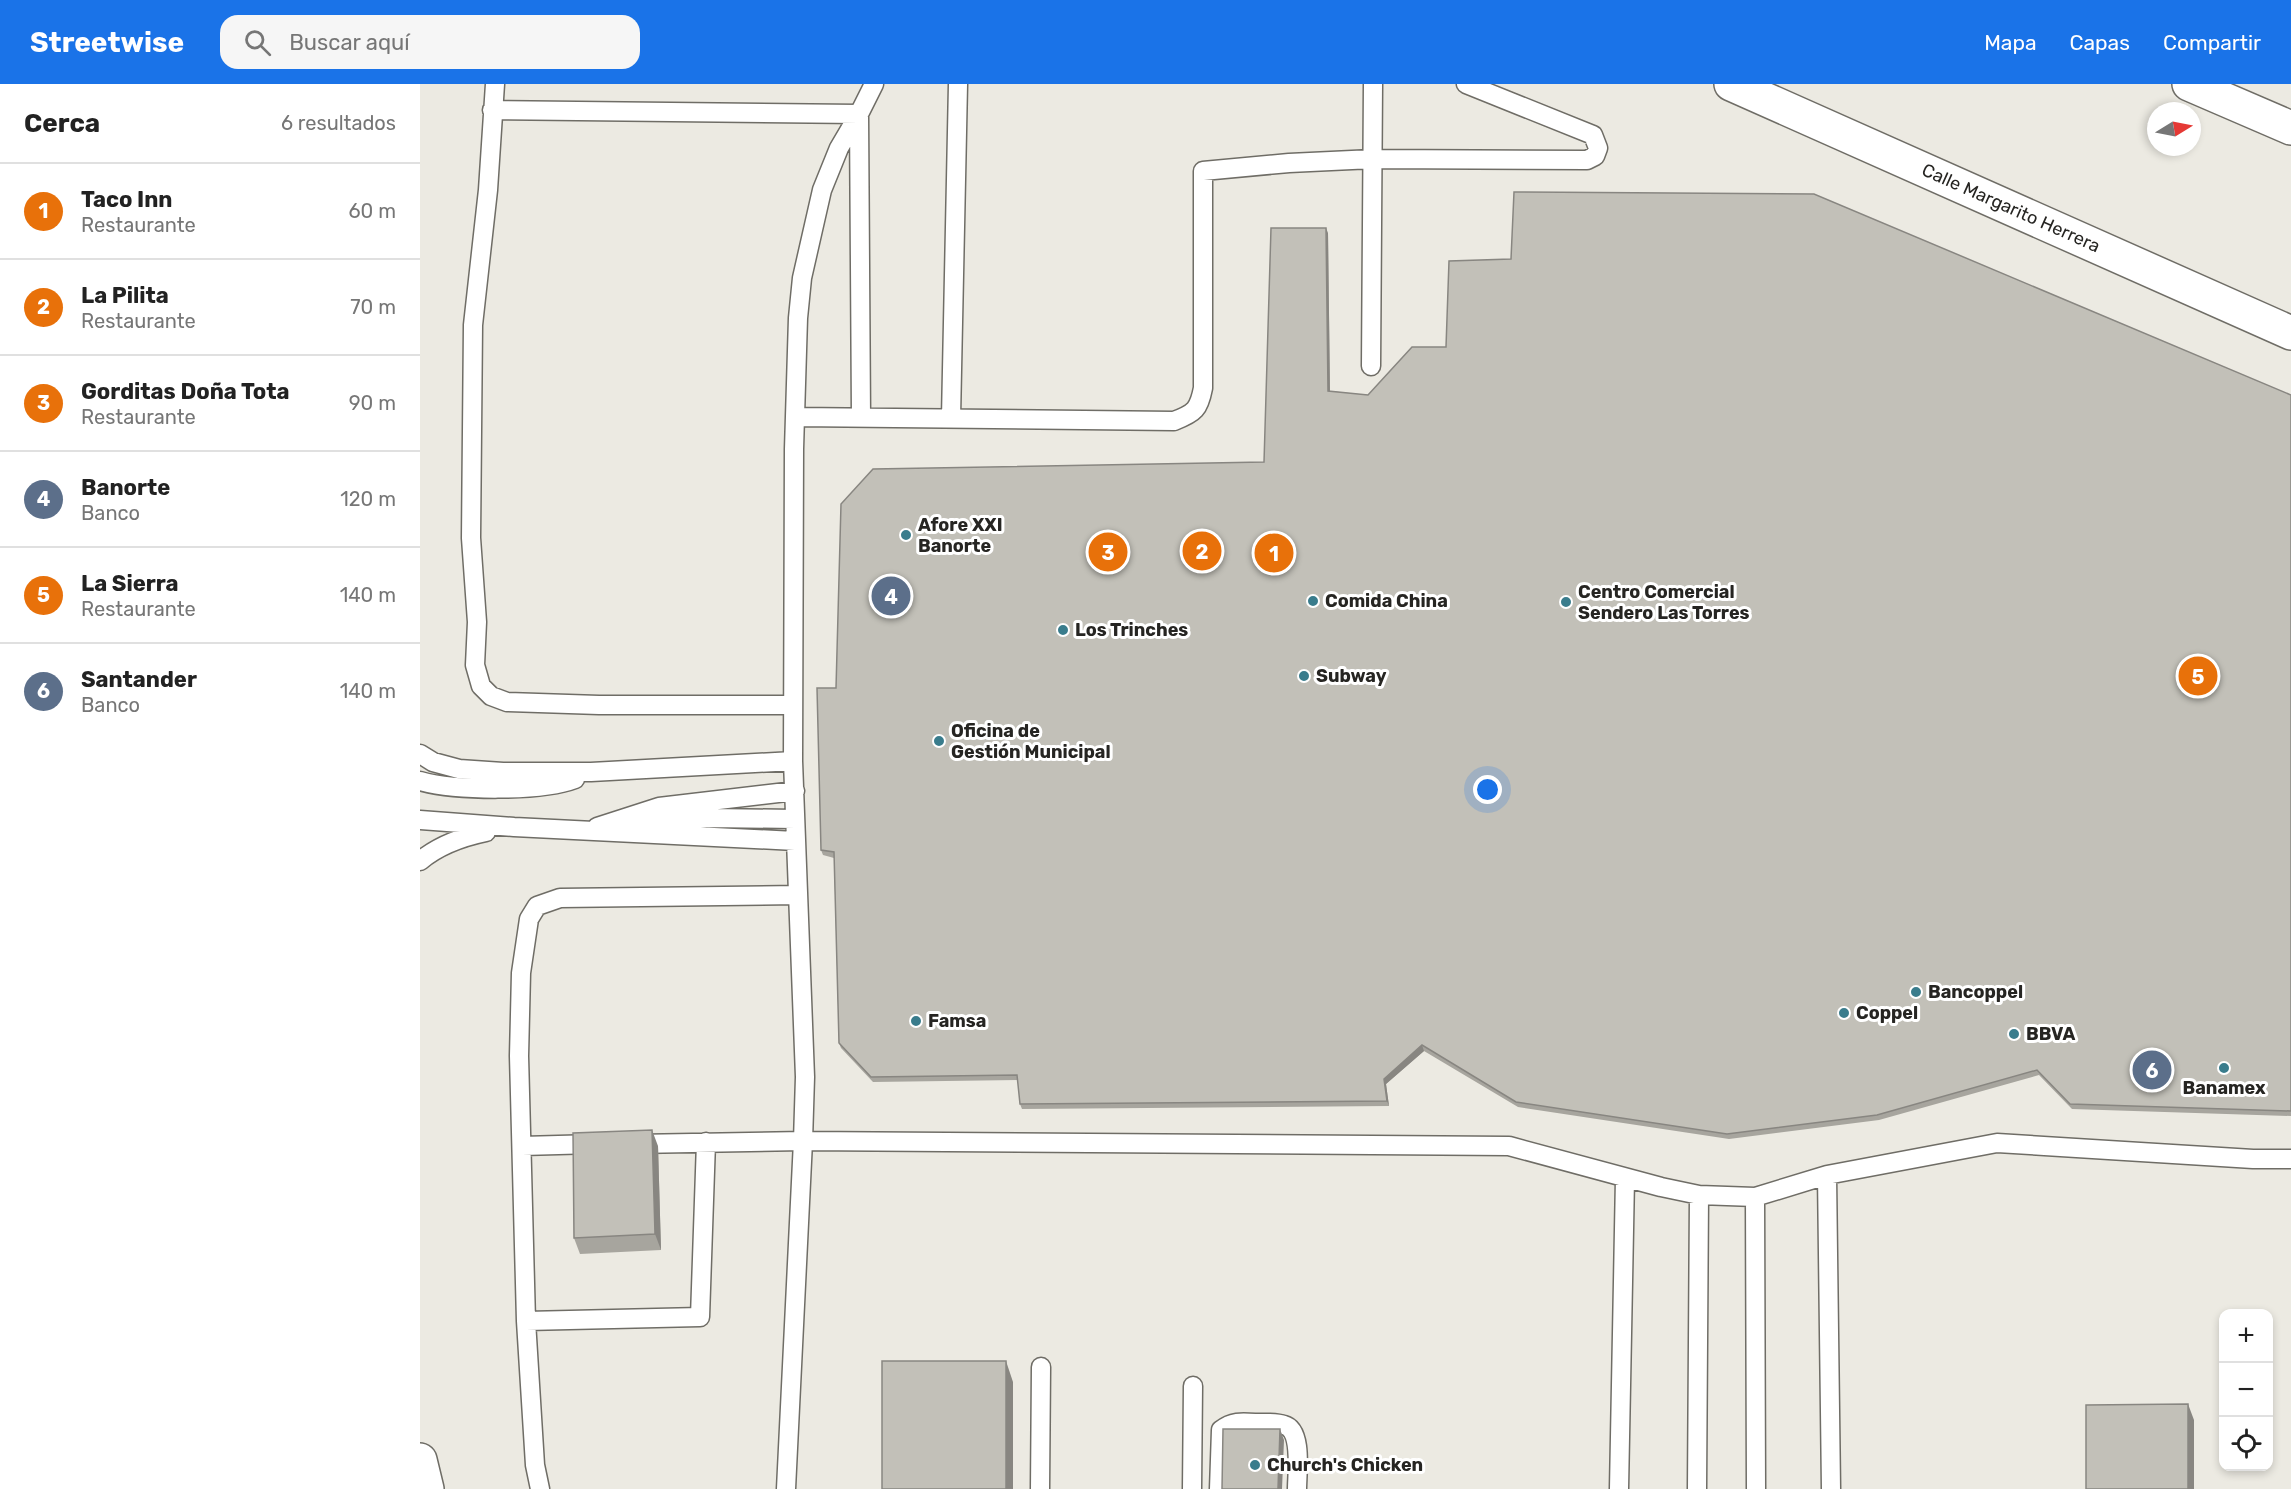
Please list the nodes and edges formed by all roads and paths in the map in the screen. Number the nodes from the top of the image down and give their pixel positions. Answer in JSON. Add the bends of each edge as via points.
{"nodes":[{"id":1,"x":495,"y":84,"type":"edge"},
{"id":2,"x":874,"y":84,"type":"edge"},
{"id":3,"x":958,"y":84,"type":"edge"},
{"id":4,"x":1373,"y":84,"type":"edge"},
{"id":5,"x":1466,"y":84,"type":"edge"},
{"id":6,"x":1731,"y":84,"type":"edge"},
{"id":7,"x":2189,"y":84,"type":"edge"},
{"id":8,"x":492,"y":110,"type":"junction"},
{"id":9,"x":860,"y":114,"type":"junction"},
{"id":10,"x":2291,"y":128,"type":"edge"},
{"id":11,"x":1373,"y":159,"type":"junction"},
{"id":12,"x":2291,"y":333,"type":"edge"},
{"id":13,"x":1371,"y":366,"type":"dead end"},
{"id":14,"x":797,"y":417,"type":"junction"},
{"id":15,"x":861,"y":417,"type":"junction"},
{"id":16,"x":951,"y":418,"type":"junction"},
{"id":17,"x":793,"y":705,"type":"junction"},
{"id":18,"x":420,"y":754,"type":"edge"},
{"id":19,"x":793,"y":761,"type":"junction"},
{"id":20,"x":591,"y":772,"type":"junction"},
{"id":21,"x":420,"y":781,"type":"edge"},
{"id":22,"x":795,"y":791,"type":"junction"},
{"id":23,"x":795,"y":819,"type":"junction"},
{"id":24,"x":420,"y":820,"type":"edge"},
{"id":25,"x":514,"y":827,"type":"junction"},
{"id":26,"x":590,"y":830,"type":"junction"},
{"id":27,"x":795,"y":841,"type":"junction"},
{"id":28,"x":420,"y":861,"type":"edge"},
{"id":29,"x":798,"y":895,"type":"junction"},
{"id":30,"x":803,"y":1141,"type":"junction"},
{"id":31,"x":706,"y":1142,"type":"junction"},
{"id":32,"x":522,"y":1146,"type":"junction"},
{"id":33,"x":2291,"y":1159,"type":"edge"},
{"id":34,"x":1827,"y":1175,"type":"junction"},
{"id":35,"x":1625,"y":1178,"type":"junction"},
{"id":36,"x":1699,"y":1195,"type":"junction"},
{"id":37,"x":1755,"y":1197,"type":"junction"},
{"id":38,"x":526,"y":1321,"type":"junction"},
{"id":39,"x":1041,"y":1367,"type":"dead end"},
{"id":40,"x":1193,"y":1386,"type":"dead end"},
{"id":41,"x":420,"y":1460,"type":"edge"},
{"id":42,"x":428,"y":1489,"type":"edge"},
{"id":43,"x":540,"y":1489,"type":"edge"},
{"id":44,"x":786,"y":1489,"type":"edge"},
{"id":45,"x":1040,"y":1489,"type":"edge"},
{"id":46,"x":1192,"y":1489,"type":"edge"},
{"id":47,"x":1219,"y":1489,"type":"edge"},
{"id":48,"x":1298,"y":1489,"type":"edge"},
{"id":49,"x":1619,"y":1489,"type":"edge"},
{"id":50,"x":1697,"y":1489,"type":"edge"},
{"id":51,"x":1756,"y":1489,"type":"edge"},
{"id":52,"x":1832,"y":1489,"type":"edge"}],
"edges":[{"from":1,"to":8,"type":"lane"},
{"from":2,"to":9,"type":"lane"},
{"from":3,"to":16,"type":"lane"},
{"from":4,"to":11,"type":"lane"},
{"from":5,"to":11,"type":"lane","via":[[1593,135],[1598,148],[1595,156],[1587,160]]},
{"from":6,"to":12,"type":"street","name":"Calle Margarito Herrera"},
{"from":7,"to":10,"type":"street"},
{"from":8,"to":9,"type":"lane"},
{"from":8,"to":17,"type":"lane","via":[[488,190],[473,325],[471,538],[476,665],[481,686],[491,696],[507,702]]},
{"from":9,"to":14,"type":"lane","via":[[839,148],[822,190],[804,268],[798,318]]},
{"from":9,"to":15,"type":"lane"},
{"from":11,"to":13,"type":"lane"},
{"from":11,"to":16,"type":"lane","via":[[1203,171],[1203,388],[1200,406],[1188,416],[1174,421]]},
{"from":14,"to":15,"type":"lane"},
{"from":14,"to":17,"type":"lane"},
{"from":15,"to":16,"type":"lane"},
{"from":17,"to":19,"type":"lane"},
{"from":18,"to":20,"type":"lane","via":[[459,769]]},
{"from":19,"to":20,"type":"lane"},
{"from":19,"to":22,"type":"lane"},
{"from":20,"to":21,"type":"lane","via":[[562,784],[537,787],[468,788]]},
{"from":22,"to":23,"type":"lane"},
{"from":22,"to":26,"type":"lane","via":[[659,807]]},
{"from":23,"to":26,"type":"lane","via":[[673,820]]},
{"from":23,"to":27,"type":"lane"},
{"from":24,"to":25,"type":"lane"},
{"from":25,"to":26,"type":"lane"},
{"from":25,"to":28,"type":"lane","via":[[463,836]]},
{"from":26,"to":27,"type":"lane"},
{"from":27,"to":29,"type":"lane"},
{"from":29,"to":30,"type":"lane","via":[[805,1077]]},
{"from":29,"to":32,"type":"lane","via":[[560,898],[537,906],[529,919],[521,972]]},
{"from":30,"to":31,"type":"lane"},
{"from":30,"to":35,"type":"lane","via":[[1509,1146]]},
{"from":30,"to":44,"type":"lane"},
{"from":31,"to":32,"type":"lane"},
{"from":31,"to":38,"type":"lane","via":[[700,1317]]},
{"from":32,"to":38,"type":"lane"},
{"from":33,"to":34,"type":"lane","via":[[1997,1143]]},
{"from":34,"to":37,"type":"lane"},
{"from":34,"to":52,"type":"lane"},
{"from":35,"to":36,"type":"lane"},
{"from":35,"to":49,"type":"lane"},
{"from":36,"to":37,"type":"lane"},
{"from":36,"to":50,"type":"lane"},
{"from":37,"to":51,"type":"lane"},
{"from":38,"to":43,"type":"lane"},
{"from":39,"to":45,"type":"lane"},
{"from":40,"to":46,"type":"lane"},
{"from":41,"to":42,"type":"street"},
{"from":47,"to":48,"type":"lane","via":[[1221,1430],[1240,1422],[1285,1425],[1294,1431]]}]}
